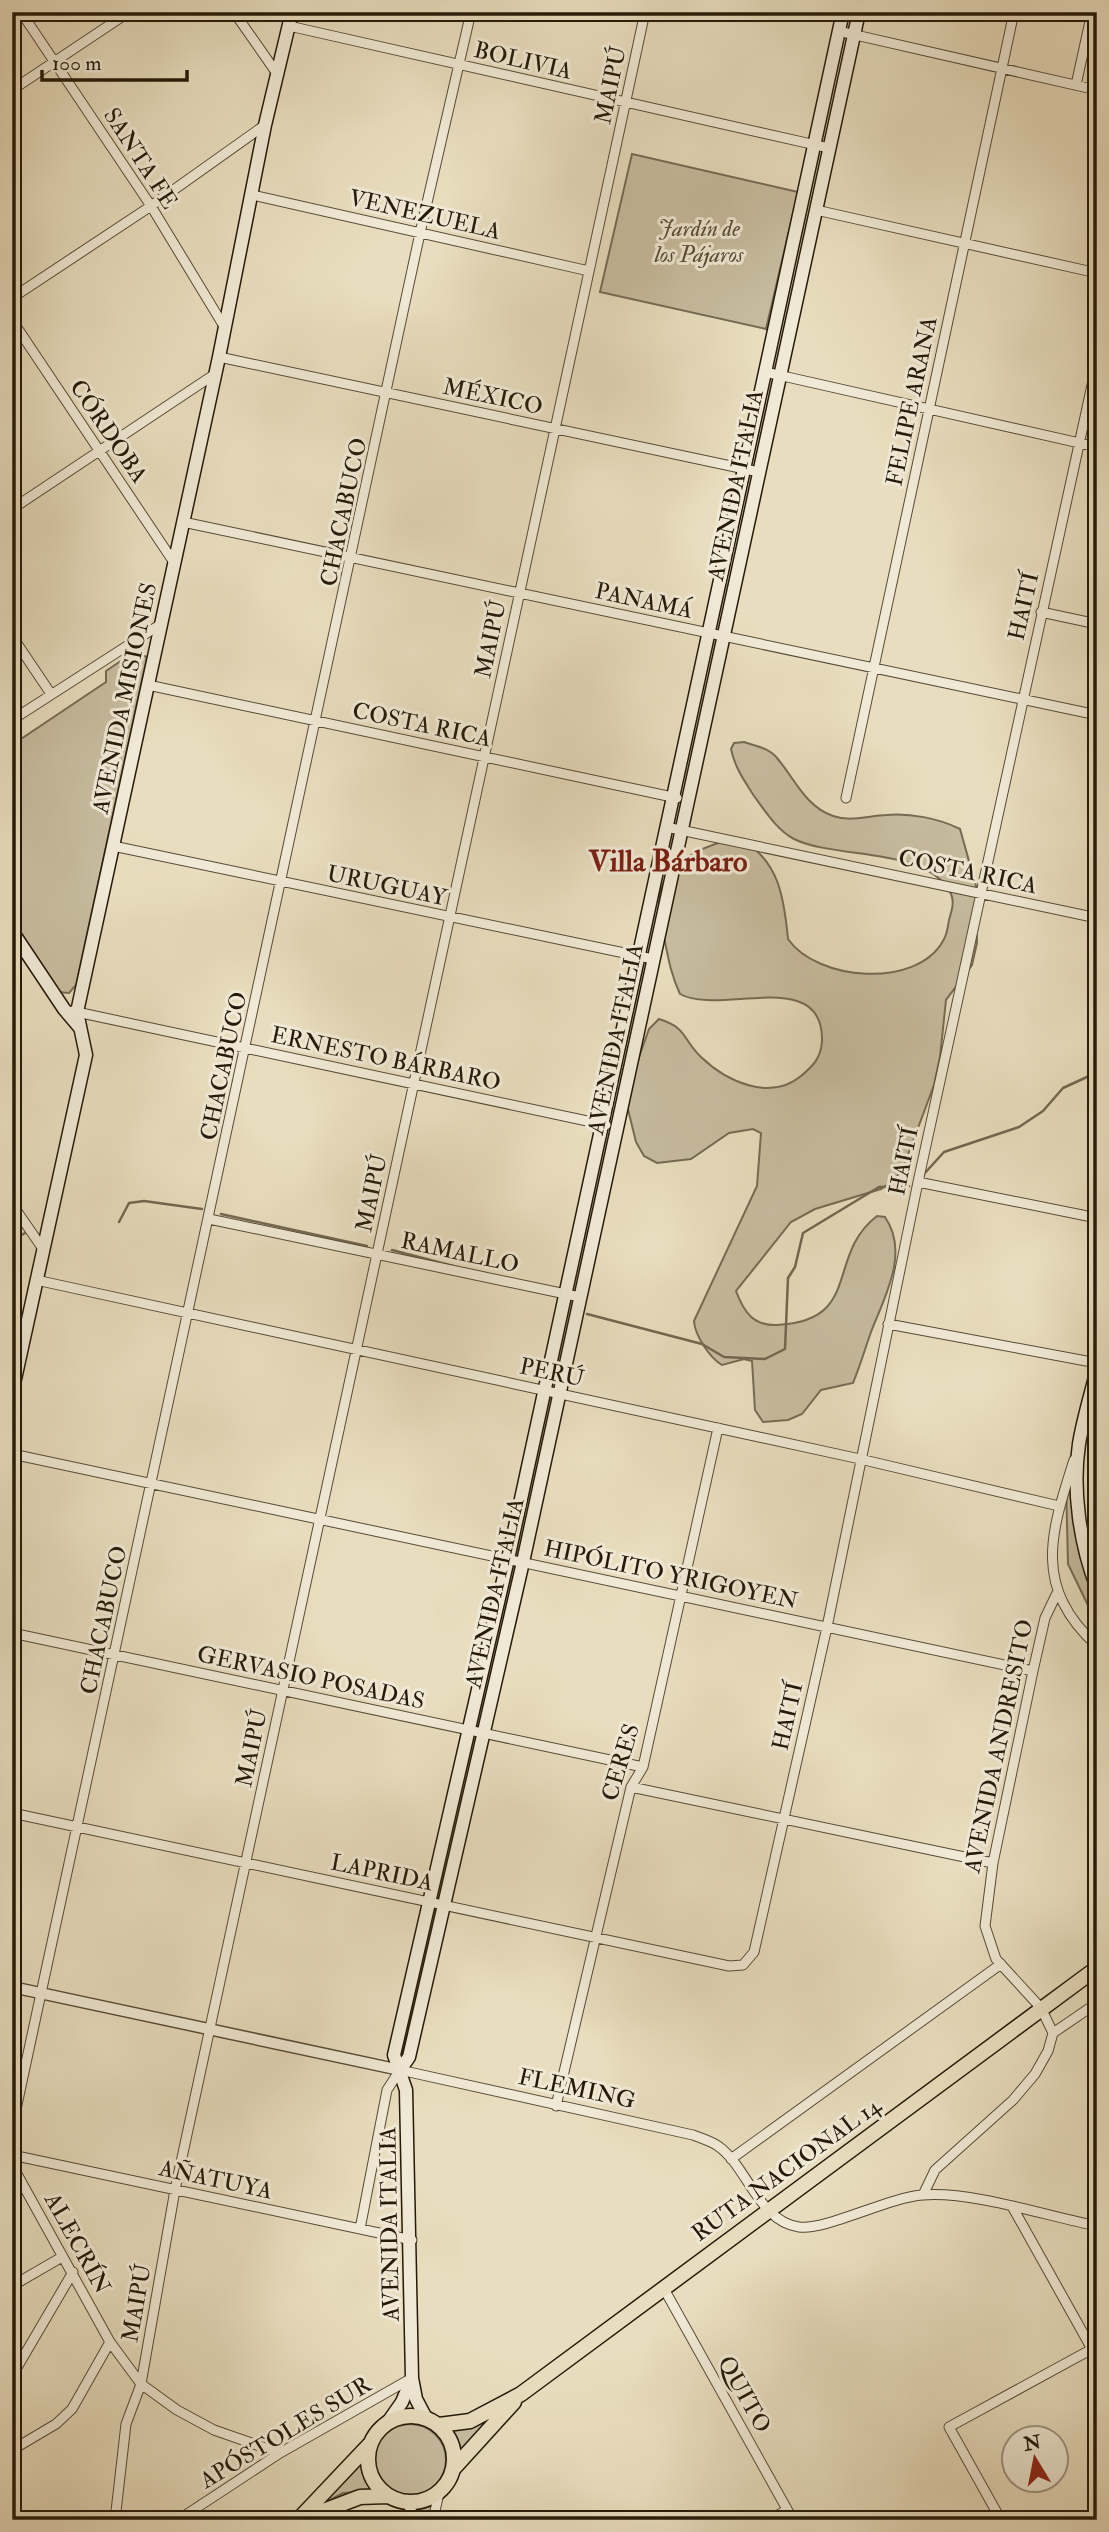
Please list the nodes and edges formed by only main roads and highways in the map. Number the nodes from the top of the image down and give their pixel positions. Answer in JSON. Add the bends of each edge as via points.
{"nodes":[{"id":1,"x":292,"y":12,"type":"edge"},
{"id":2,"x":842,"y":12,"type":"edge"},
{"id":3,"x":859,"y":12,"type":"edge"},
{"id":4,"x":12,"y":931,"type":"edge"},
{"id":5,"x":80,"y":1028,"type":"junction"},
{"id":6,"x":1097,"y":1369,"type":"edge"},
{"id":7,"x":12,"y":1393,"type":"edge"},
{"id":8,"x":1097,"y":1588,"type":"edge"},
{"id":9,"x":1097,"y":1959,"type":"edge"},
{"id":10,"x":1097,"y":1968,"type":"edge"},
{"id":11,"x":1077,"y":1980,"type":"junction"},
{"id":12,"x":400,"y":2070,"type":"junction"},
{"id":13,"x":412,"y":2378,"type":"junction"},
{"id":14,"x":522,"y":2394,"type":"junction"},
{"id":15,"x":388,"y":2422,"type":"junction"},
{"id":16,"x":432,"y":2422,"type":"junction"},
{"id":17,"x":369,"y":2445,"type":"junction"},
{"id":18,"x":454,"y":2468,"type":"junction"},
{"id":19,"x":387,"y":2496,"type":"junction"},
{"id":20,"x":298,"y":2520,"type":"edge"}],
"edges":[{"from":1,"to":5,"type":"main road","name":"AVENIDA MISIONES","via":[[77,1012]]},
{"from":2,"to":12,"type":"main road","name":"AVENIDA ITALIA","via":[[508,1559],[394,2055]]},
{"from":3,"to":12,"type":"main road","name":"AVENIDA ITALIA","via":[[523,1562],[409,2057]]},
{"from":4,"to":5,"type":"main road"},
{"from":5,"to":7,"type":"main road","name":"AVENIDA MISIONES","via":[[86,1055]]},
{"from":6,"to":8,"type":"main road","name":"AVENIDA ANDRESITO","via":[[1079,1446],[1079,1513]]},
{"from":9,"to":11,"type":"highway","name":"RUTA NACIONAL 14"},
{"from":10,"to":11,"type":"highway","name":"RUTA NACIONAL 14"},
{"from":11,"to":14,"type":"highway","name":"RUTA NACIONAL 14"},
{"from":12,"to":13,"type":"main road","name":"AVENIDA ITALIA","via":[[407,2090]]},
{"from":13,"to":15,"type":"main road","name":"AVENIDA ITALIA"},
{"from":13,"to":16,"type":"main road","name":"AVENIDA ITALIA","via":[[416,2399]]},
{"from":14,"to":16,"type":"highway","name":"RUTA NACIONAL 14","via":[[470,2421]]},
{"from":14,"to":18,"type":"highway","name":"RUTA NACIONAL 14"},
{"from":15,"to":16,"type":"highway","name":"RUTA NACIONAL 14","via":[[400,2417]]},
{"from":15,"to":17,"type":"highway"},
{"from":16,"to":18,"type":"highway","via":[[452,2445]]},
{"from":17,"to":19,"type":"highway","via":[[370,2474]]},
{"from":17,"to":20,"type":"highway"},
{"from":18,"to":19,"type":"highway","name":"RUTA NACIONAL 14","via":[[439,2493],[417,2502]]},
{"from":19,"to":20,"type":"highway","via":[[341,2502]]}]}
